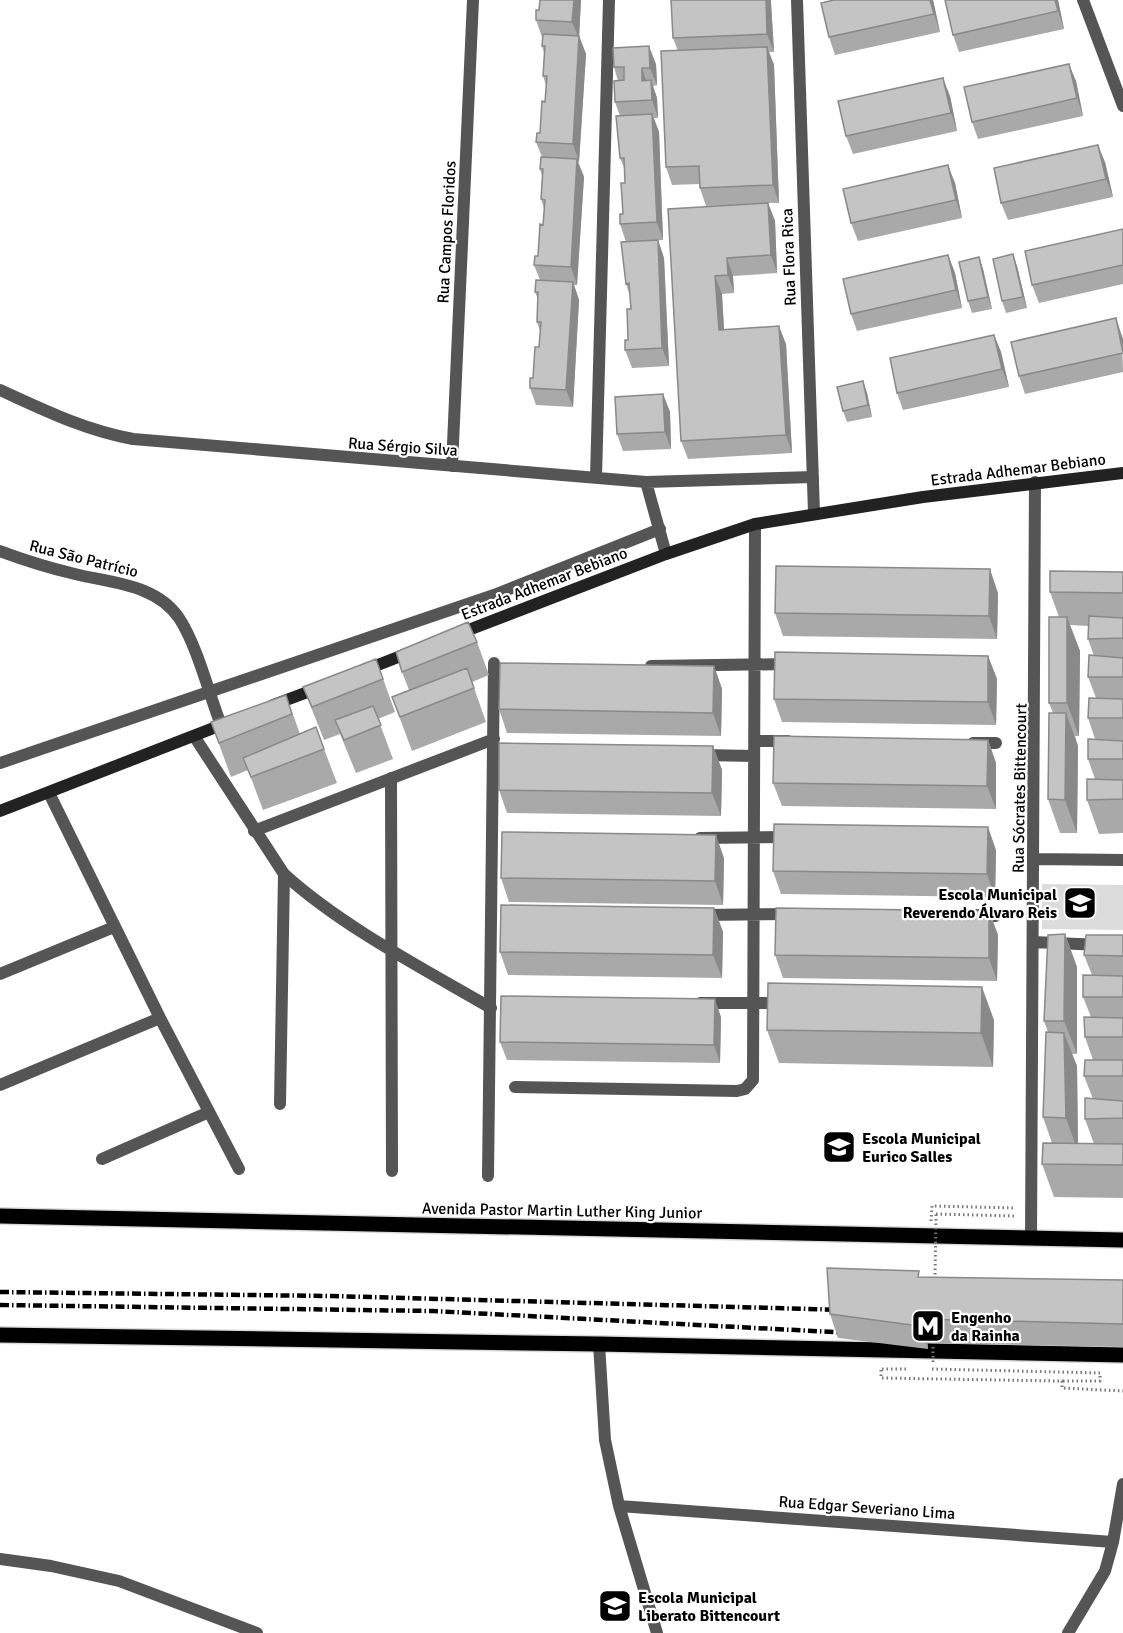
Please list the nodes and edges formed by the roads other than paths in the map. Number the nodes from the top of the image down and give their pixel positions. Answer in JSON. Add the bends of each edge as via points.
{"nodes":[{"id":1,"x":473,"y":0,"type":"edge"},
{"id":2,"x":609,"y":0,"type":"edge"},
{"id":3,"x":797,"y":0,"type":"edge"},
{"id":4,"x":1083,"y":0,"type":"edge"},
{"id":5,"x":1123,"y":106,"type":"edge"},
{"id":6,"x":0,"y":390,"type":"edge"},
{"id":7,"x":452,"y":466,"type":"junction"},
{"id":8,"x":1123,"y":473,"type":"edge"},
{"id":9,"x":596,"y":477,"type":"junction"},
{"id":10,"x":813,"y":477,"type":"junction"},
{"id":11,"x":646,"y":482,"type":"junction"},
{"id":12,"x":1035,"y":482,"type":"junction"},
{"id":13,"x":814,"y":513,"type":"junction"},
{"id":14,"x":755,"y":524,"type":"junction"},
{"id":15,"x":660,"y":529,"type":"junction"},
{"id":16,"x":0,"y":552,"type":"edge"},
{"id":17,"x":666,"y":554,"type":"junction"},
{"id":18,"x":444,"y":640,"type":"edge"},
{"id":19,"x":421,"y":648,"type":"edge"},
{"id":20,"x":495,"y":663,"type":"dead end"},
{"id":21,"x":754,"y":663,"type":"junction"},
{"id":22,"x":800,"y":664,"type":"edge"},
{"id":23,"x":639,"y":666,"type":"edge"},
{"id":24,"x":355,"y":674,"type":"edge"},
{"id":25,"x":332,"y":682,"type":"edge"},
{"id":26,"x":208,"y":691,"type":"junction"},
{"id":27,"x":266,"y":708,"type":"edge"},
{"id":28,"x":243,"y":717,"type":"edge"},
{"id":29,"x":221,"y":725,"type":"junction"},
{"id":30,"x":194,"y":736,"type":"junction"},
{"id":31,"x":494,"y":739,"type":"junction"},
{"id":32,"x":754,"y":741,"type":"junction"},
{"id":33,"x":800,"y":741,"type":"edge"},
{"id":34,"x":962,"y":743,"type":"edge"},
{"id":35,"x":996,"y":743,"type":"dead end"},
{"id":36,"x":685,"y":755,"type":"edge"},
{"id":37,"x":754,"y":756,"type":"junction"},
{"id":38,"x":0,"y":764,"type":"edge"},
{"id":39,"x":391,"y":778,"type":"junction"},
{"id":40,"x":49,"y":793,"type":"junction"},
{"id":41,"x":1,"y":808,"type":"edge"},
{"id":42,"x":254,"y":831,"type":"junction"},
{"id":43,"x":685,"y":837,"type":"edge"},
{"id":44,"x":803,"y":837,"type":"edge"},
{"id":45,"x":755,"y":838,"type":"junction"},
{"id":46,"x":1035,"y":859,"type":"junction"},
{"id":47,"x":1123,"y":860,"type":"edge"},
{"id":48,"x":284,"y":874,"type":"junction"},
{"id":49,"x":755,"y":914,"type":"junction"},
{"id":50,"x":685,"y":915,"type":"edge"},
{"id":51,"x":803,"y":915,"type":"edge"},
{"id":52,"x":959,"y":915,"type":"edge"},
{"id":53,"x":995,"y":916,"type":"dead end"},
{"id":54,"x":114,"y":927,"type":"junction"},
{"id":55,"x":1033,"y":942,"type":"junction"},
{"id":56,"x":1123,"y":946,"type":"edge"},
{"id":57,"x":393,"y":951,"type":"junction"},
{"id":58,"x":0,"y":974,"type":"edge"},
{"id":59,"x":685,"y":1002,"type":"edge"},
{"id":60,"x":755,"y":1004,"type":"junction"},
{"id":61,"x":791,"y":1004,"type":"edge"},
{"id":62,"x":491,"y":1008,"type":"junction"},
{"id":63,"x":160,"y":1018,"type":"junction"},
{"id":64,"x":0,"y":1085,"type":"edge"},
{"id":65,"x":515,"y":1087,"type":"dead end"},
{"id":66,"x":280,"y":1104,"type":"dead end"},
{"id":67,"x":209,"y":1112,"type":"junction"},
{"id":68,"x":102,"y":1159,"type":"dead end"},
{"id":69,"x":240,"y":1169,"type":"dead end"},
{"id":70,"x":393,"y":1171,"type":"dead end"},
{"id":71,"x":488,"y":1176,"type":"dead end"},
{"id":72,"x":0,"y":1216,"type":"edge"},
{"id":73,"x":1031,"y":1238,"type":"junction"},
{"id":74,"x":1123,"y":1240,"type":"edge"},
{"id":75,"x":0,"y":1335,"type":"edge"},
{"id":76,"x":599,"y":1344,"type":"junction"},
{"id":77,"x":1123,"y":1355,"type":"edge"},
{"id":78,"x":1123,"y":1484,"type":"edge"},
{"id":79,"x":619,"y":1506,"type":"junction"},
{"id":80,"x":1113,"y":1542,"type":"junction"},
{"id":81,"x":0,"y":1559,"type":"edge"},
{"id":82,"x":257,"y":1633,"type":"edge"},
{"id":83,"x":657,"y":1633,"type":"edge"},
{"id":84,"x":1068,"y":1633,"type":"edge"}],
"edges":[{"from":1,"to":7,"type":"street","name":"Rua Campos Floridos"},
{"from":2,"to":9,"type":"street"},
{"from":3,"to":10,"type":"street","name":"Rua Flora Rica"},
{"from":4,"to":5,"type":"street"},
{"from":6,"to":7,"type":"street","name":"Rua Sérgio Silva","via":[[57,418],[100,433],[133,439]]},
{"from":7,"to":9,"type":"street","name":"Rua Sérgio Silva"},
{"from":8,"to":12,"type":"main road","name":"Estrada Adhemar Bebiano"},
{"from":9,"to":11,"type":"street","name":"Rua Sérgio Silva"},
{"from":10,"to":11,"type":"street","name":"Rua Sérgio Silva"},
{"from":10,"to":13,"type":"street","name":"Rua Flora Rica"},
{"from":11,"to":15,"type":"street"},
{"from":12,"to":13,"type":"main road","name":"Estrada Adhemar Bebiano"},
{"from":12,"to":46,"type":"street","name":"Rua Sócrates Bittencourt"},
{"from":13,"to":14,"type":"main road","name":"Estrada Adhemar Bebiano"},
{"from":14,"to":17,"type":"main road","name":"Estrada Adhemar Bebiano"},
{"from":14,"to":21,"type":"street"},
{"from":15,"to":17,"type":"street"},
{"from":15,"to":26,"type":"street","name":"Estrada Adhemar Bebiano","via":[[494,595]]},
{"from":16,"to":26,"type":"street","name":"Rua São Patrício","via":[[136,588],[165,602],[179,618]]},
{"from":17,"to":18,"type":"main road","name":"Estrada Adhemar Bebiano"},
{"from":19,"to":24,"type":"main road"},
{"from":20,"to":31,"type":"street"},
{"from":21,"to":22,"type":"street"},
{"from":21,"to":23,"type":"street"},
{"from":21,"to":32,"type":"street"},
{"from":25,"to":27,"type":"main road"},
{"from":26,"to":29,"type":"street","name":"Rua São Patrício"},
{"from":26,"to":38,"type":"street","name":"Estrada Adhemar Bebiano"},
{"from":28,"to":29,"type":"main road"},
{"from":29,"to":30,"type":"main road"},
{"from":30,"to":40,"type":"main road"},
{"from":30,"to":42,"type":"street"},
{"from":31,"to":39,"type":"street"},
{"from":31,"to":62,"type":"street"},
{"from":32,"to":33,"type":"street"},
{"from":32,"to":37,"type":"street"},
{"from":34,"to":35,"type":"street"},
{"from":36,"to":37,"type":"street"},
{"from":37,"to":45,"type":"street"},
{"from":39,"to":42,"type":"street"},
{"from":39,"to":57,"type":"street"},
{"from":40,"to":41,"type":"main road"},
{"from":40,"to":54,"type":"street"},
{"from":42,"to":48,"type":"street"},
{"from":43,"to":45,"type":"street"},
{"from":44,"to":45,"type":"street"},
{"from":45,"to":49,"type":"street"},
{"from":46,"to":47,"type":"street"},
{"from":46,"to":55,"type":"street","name":"Rua Sócrates Bittencourt"},
{"from":48,"to":57,"type":"street"},
{"from":48,"to":66,"type":"street"},
{"from":49,"to":50,"type":"street"},
{"from":49,"to":51,"type":"street"},
{"from":49,"to":60,"type":"street"},
{"from":52,"to":53,"type":"street"},
{"from":54,"to":58,"type":"street"},
{"from":54,"to":63,"type":"street"},
{"from":55,"to":56,"type":"street"},
{"from":55,"to":73,"type":"street","name":"Rua Sócrates Bittencourt"},
{"from":57,"to":62,"type":"street"},
{"from":57,"to":70,"type":"street"},
{"from":59,"to":60,"type":"street"},
{"from":60,"to":61,"type":"street"},
{"from":60,"to":65,"type":"street","via":[[753,1080],[744,1089]]},
{"from":62,"to":71,"type":"street"},
{"from":63,"to":64,"type":"street"},
{"from":63,"to":67,"type":"street"},
{"from":67,"to":68,"type":"street"},
{"from":67,"to":69,"type":"street"},
{"from":72,"to":73,"type":"main road","name":"Avenida Pastor Martin Luther King Junior"},
{"from":73,"to":74,"type":"main road","name":"Avenida Pastor Martin Luther King Junior"},
{"from":75,"to":76,"type":"main road"},
{"from":76,"to":77,"type":"main road"},
{"from":76,"to":79,"type":"street","via":[[605,1440]]},
{"from":78,"to":80,"type":"street"},
{"from":79,"to":80,"type":"street","name":"Rua Edgar Severiano Lima"},
{"from":79,"to":83,"type":"street"},
{"from":80,"to":84,"type":"street","via":[[1105,1571]]},
{"from":81,"to":82,"type":"street","via":[[119,1581]]}]}
